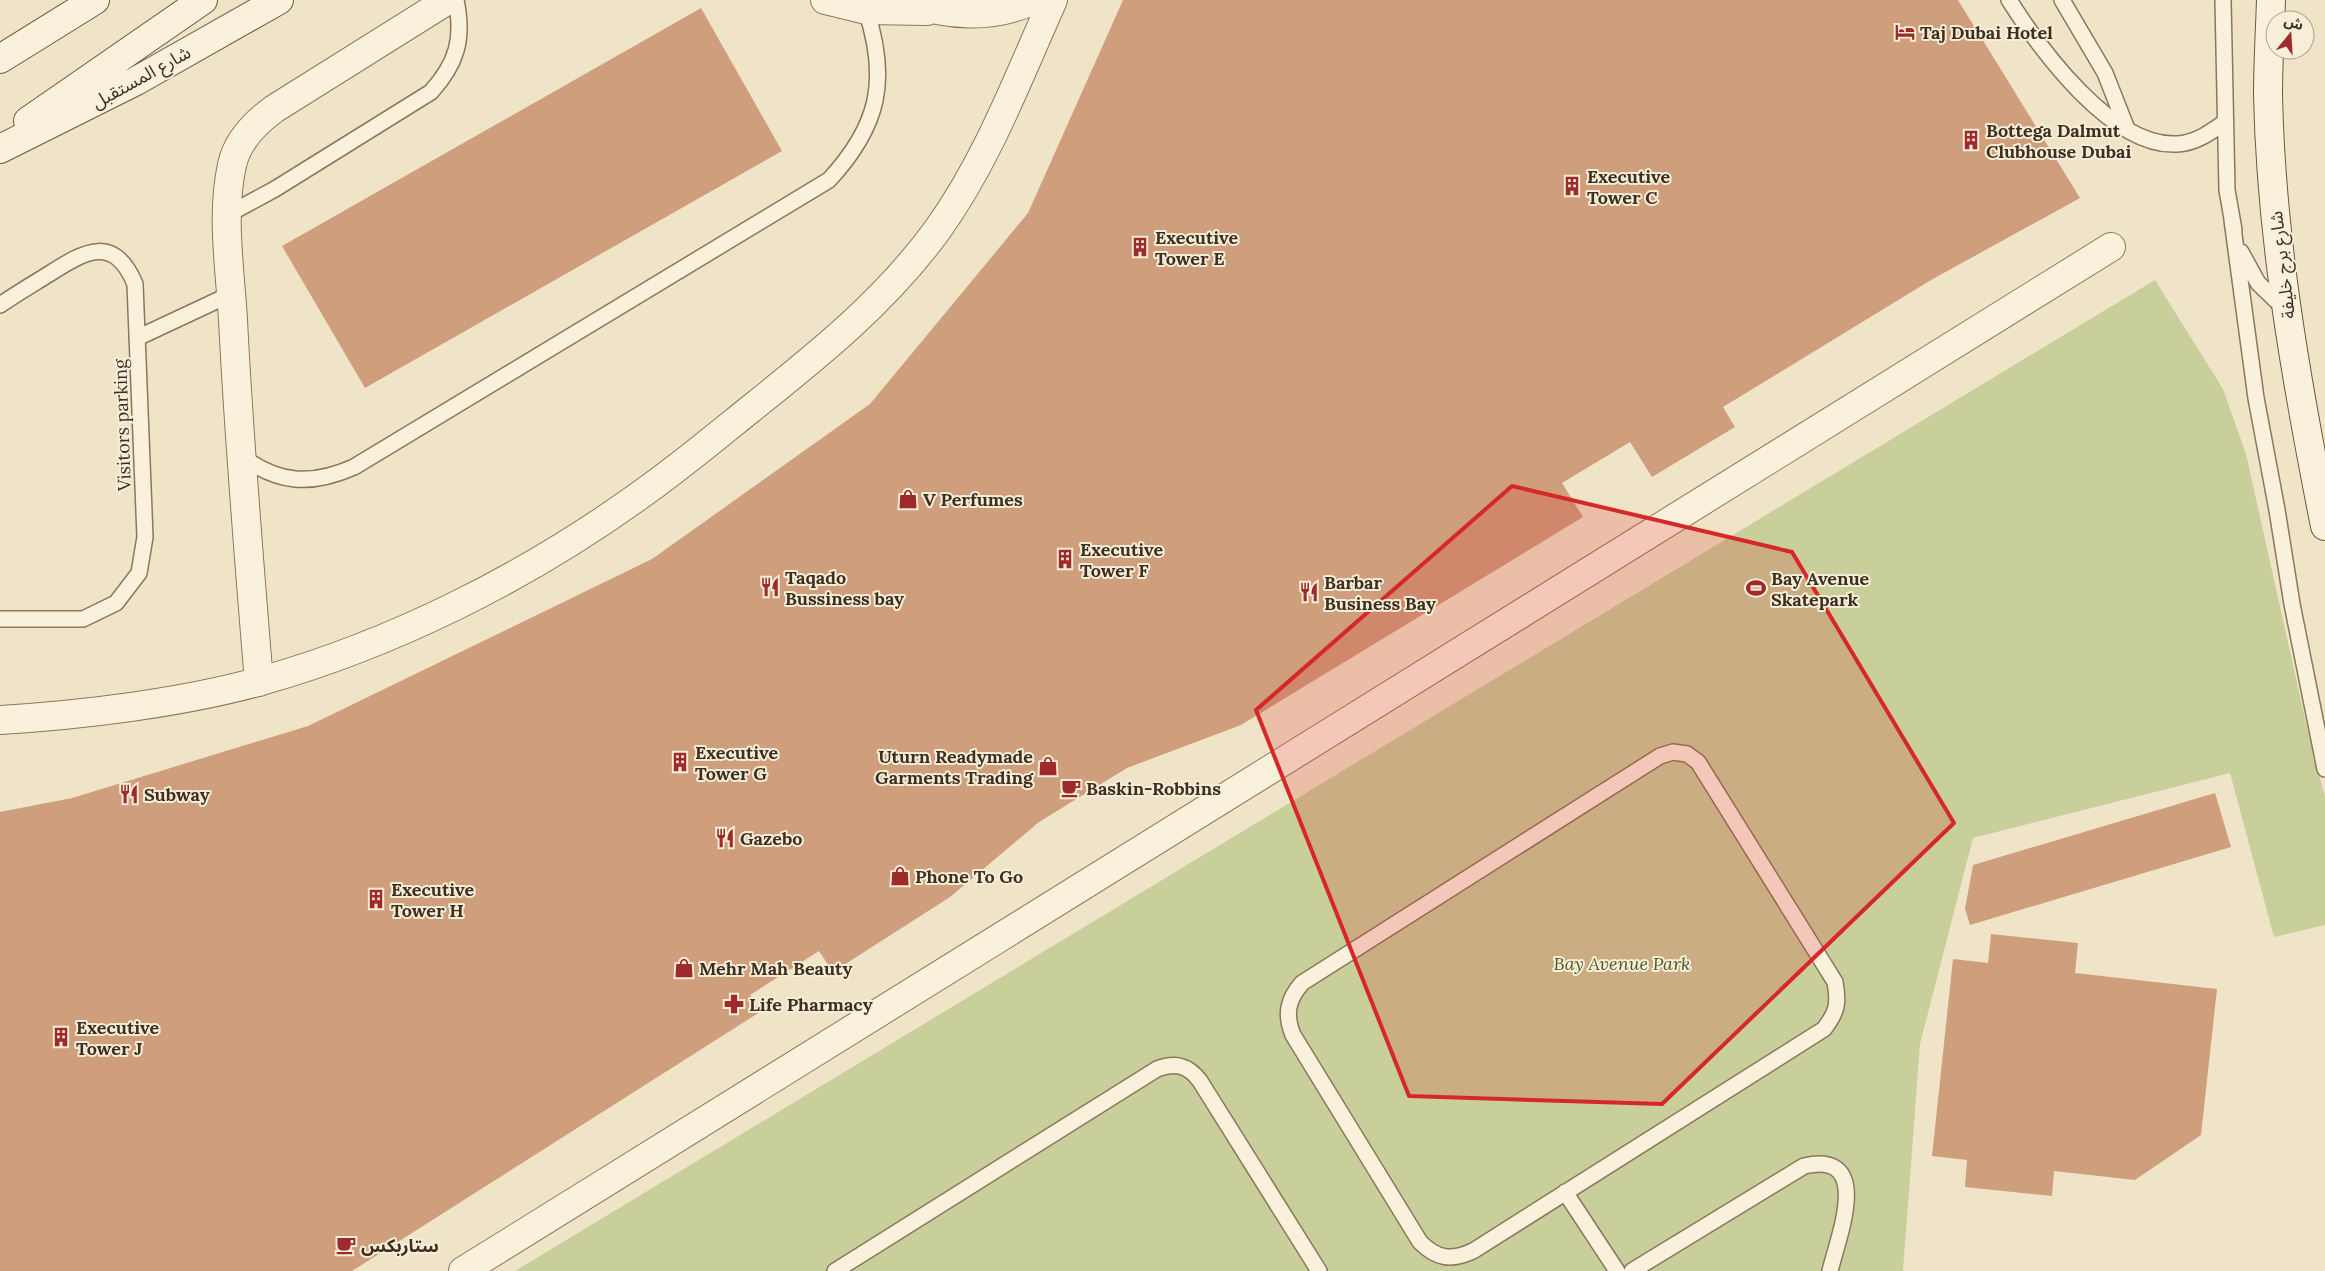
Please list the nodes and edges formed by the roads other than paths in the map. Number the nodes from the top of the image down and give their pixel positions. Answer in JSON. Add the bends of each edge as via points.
{"nodes":[{"id":1,"x":95,"y":0,"type":"edge"},
{"id":2,"x":203,"y":0,"type":"edge"},
{"id":3,"x":279,"y":0,"type":"edge"},
{"id":4,"x":448,"y":0,"type":"edge"},
{"id":5,"x":456,"y":0,"type":"edge"},
{"id":6,"x":825,"y":0,"type":"edge"},
{"id":7,"x":905,"y":0,"type":"edge"},
{"id":8,"x":1034,"y":0,"type":"edge"},
{"id":9,"x":1054,"y":0,"type":"edge"},
{"id":10,"x":2009,"y":0,"type":"edge"},
{"id":11,"x":2062,"y":0,"type":"edge"},
{"id":12,"x":2224,"y":0,"type":"edge"},
{"id":13,"x":2271,"y":0,"type":"edge"},
{"id":14,"x":866,"y":10,"type":"junction"},
{"id":15,"x":939,"y":11,"type":"junction"},
{"id":16,"x":0,"y":59,"type":"edge"},
{"id":17,"x":2225,"y":122,"type":"junction"},
{"id":18,"x":2127,"y":129,"type":"junction"},
{"id":19,"x":0,"y":141,"type":"edge"},
{"id":20,"x":0,"y":149,"type":"edge"},
{"id":21,"x":227,"y":215,"type":"junction"},
{"id":22,"x":2232,"y":220,"type":"junction"},
{"id":23,"x":2111,"y":247,"type":"dead end"},
{"id":24,"x":232,"y":294,"type":"junction"},
{"id":25,"x":0,"y":305,"type":"edge"},
{"id":26,"x":2288,"y":312,"type":"junction"},
{"id":27,"x":137,"y":338,"type":"junction"},
{"id":28,"x":239,"y":455,"type":"junction"},
{"id":29,"x":2325,"y":526,"type":"edge"},
{"id":30,"x":0,"y":619,"type":"edge"},
{"id":31,"x":259,"y":682,"type":"junction"},
{"id":32,"x":0,"y":720,"type":"edge"},
{"id":33,"x":2325,"y":769,"type":"edge"},
{"id":34,"x":1566,"y":1192,"type":"junction"},
{"id":35,"x":463,"y":1271,"type":"edge"},
{"id":36,"x":834,"y":1271,"type":"edge"},
{"id":37,"x":1320,"y":1271,"type":"edge"},
{"id":38,"x":1616,"y":1271,"type":"edge"},
{"id":39,"x":1632,"y":1271,"type":"edge"},
{"id":40,"x":1830,"y":1271,"type":"edge"}],
"edges":[{"from":1,"to":16,"type":"street"},
{"from":2,"to":19,"type":"street"},
{"from":3,"to":20,"type":"street","name":"شارع المستقبل","via":[[128,85]]},
{"from":4,"to":21,"type":"street","via":[[256,123],[241,142],[232,163]]},
{"from":5,"to":21,"type":"lane","via":[[460,37],[455,57],[446,76],[431,92],[276,189]]},
{"from":6,"to":14,"type":"street"},
{"from":7,"to":15,"type":"street"},
{"from":8,"to":15,"type":"street","via":[[1002,11],[970,14]]},
{"from":9,"to":31,"type":"street","via":[[995,132],[937,229],[864,315],[821,352],[691,458],[635,499],[524,569],[391,634]]},
{"from":10,"to":18,"type":"lane","via":[[2032,38],[2071,84]]},
{"from":11,"to":18,"type":"lane","via":[[2105,73]]},
{"from":12,"to":17,"type":"lane"},
{"from":13,"to":26,"type":"street","name":"شارع برج خليفة","via":[[2268,94],[2273,190]]},
{"from":14,"to":15,"type":"street"},
{"from":14,"to":28,"type":"lane","via":[[876,40],[879,70],[876,102],[866,131],[850,157],[829,180],[354,467],[315,480],[294,480],[274,476]]},
{"from":17,"to":18,"type":"lane","via":[[2203,137],[2178,144],[2151,141]]},
{"from":17,"to":22,"type":"lane","via":[[2226,190]]},
{"from":21,"to":24,"type":"street"},
{"from":22,"to":26,"type":"lane","via":[[2243,259],[2258,283]]},
{"from":22,"to":33,"type":"lane","via":[[2256,398]]},
{"from":23,"to":35,"type":"street"},
{"from":24,"to":27,"type":"lane"},
{"from":24,"to":28,"type":"street"},
{"from":25,"to":27,"type":"lane","name":"Visitors parking","via":[[76,256],[94,251],[113,254],[128,267],[136,284]]},
{"from":26,"to":29,"type":"street","name":"شارع برج خليفة","via":[[2297,383]]},
{"from":27,"to":30,"type":"lane","name":"Visitors parking","via":[[145,537],[138,573],[116,603],[83,619]]},
{"from":28,"to":31,"type":"street"},
{"from":31,"to":32,"type":"street","via":[[118,708]]},
{"from":34,"to":34,"type":"lane","via":[[1824,1030],[1834,1016],[1838,999],[1835,982],[1698,762],[1687,754],[1673,752],[1660,756],[1302,983],[1292,994],[1288,1008],[1288,1022],[1293,1035],[1420,1242],[1431,1252],[1445,1258],[1460,1257]]},
{"from":34,"to":38,"type":"lane"},
{"from":36,"to":37,"type":"lane","via":[[1168,1065],[1193,1071]]},
{"from":39,"to":40,"type":"lane","via":[[1804,1166],[1819,1163],[1835,1168],[1845,1180],[1848,1195]]}]}
